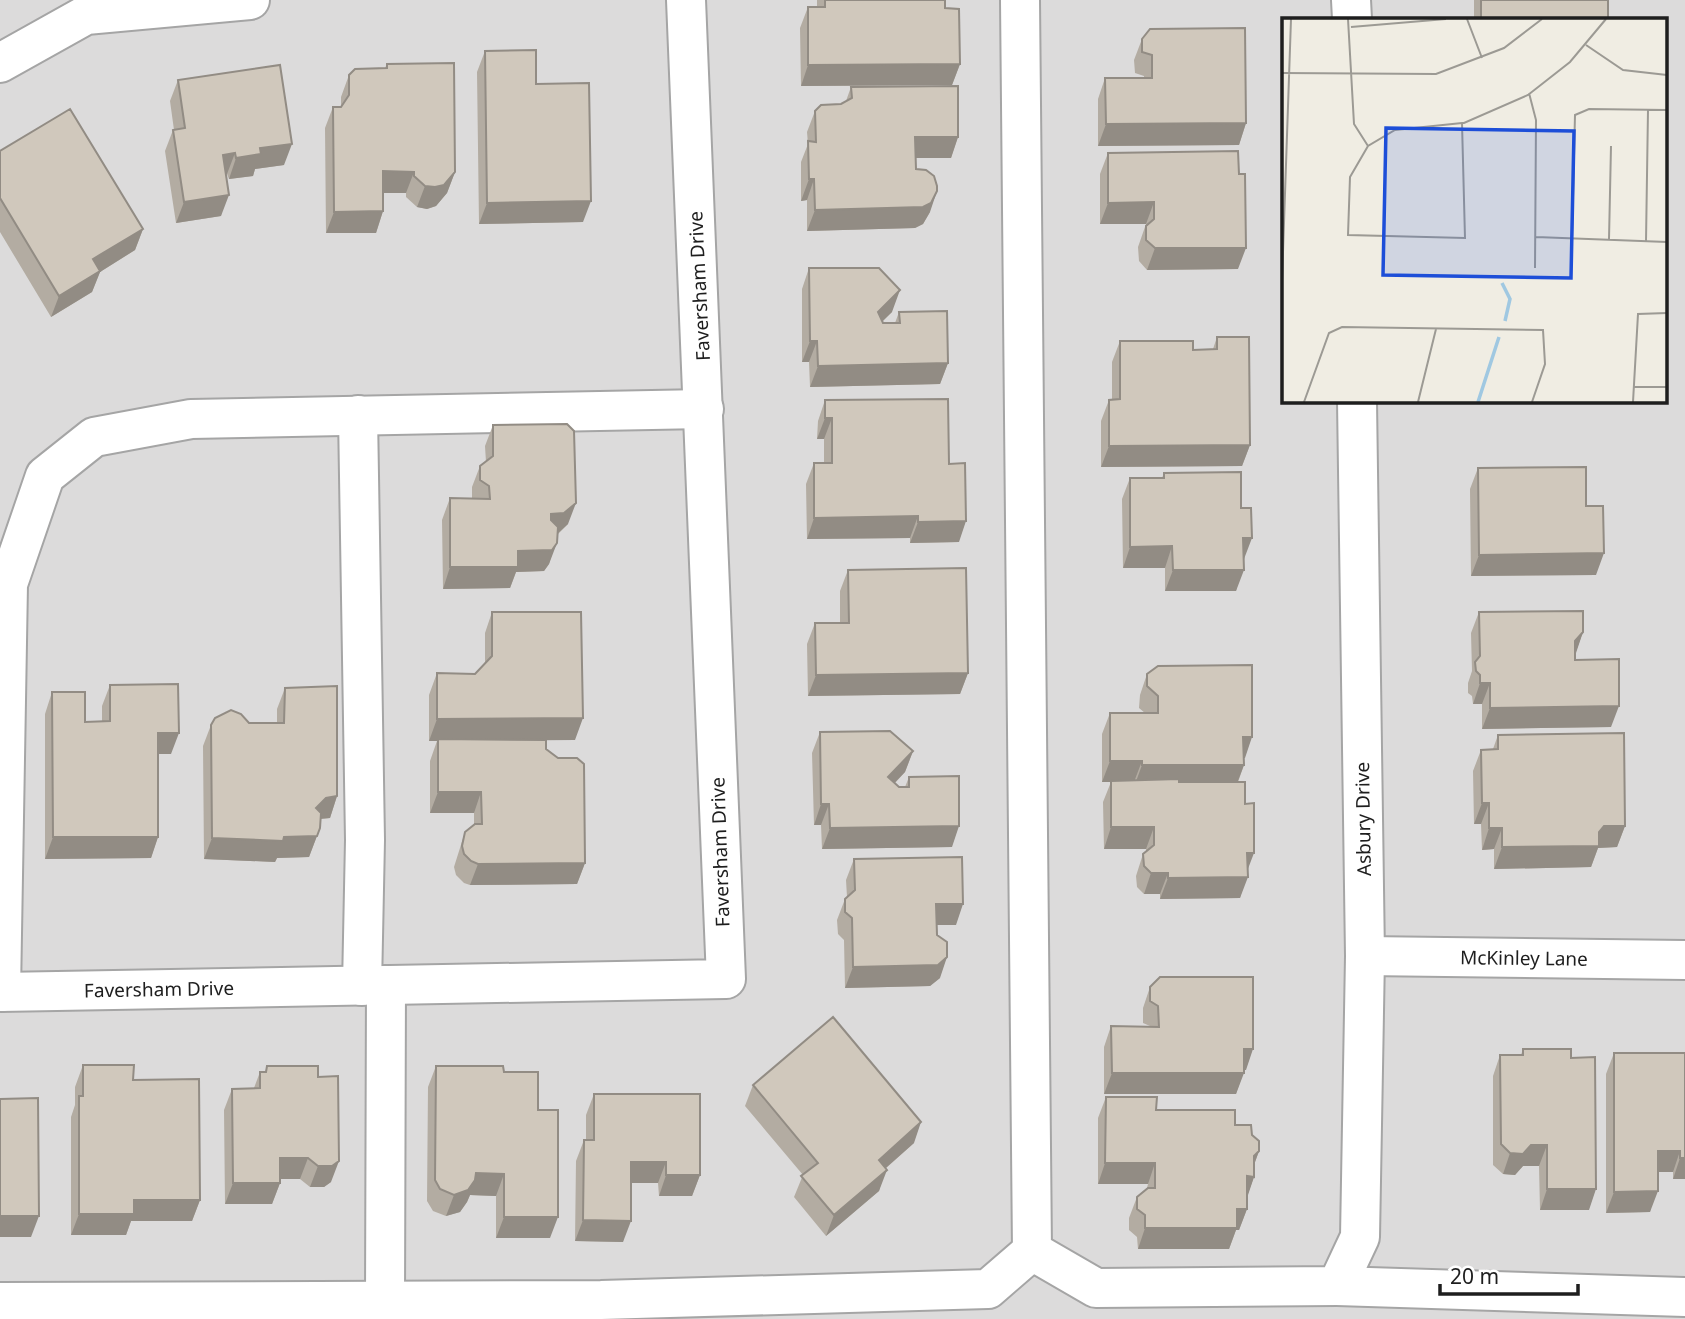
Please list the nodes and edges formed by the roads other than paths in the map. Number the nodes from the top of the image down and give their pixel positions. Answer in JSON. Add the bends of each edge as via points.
{"nodes":[{"id":1,"x":250,"y":0,"type":"edge"},
{"id":2,"x":686,"y":0,"type":"edge"},
{"id":3,"x":1020,"y":0,"type":"edge"},
{"id":4,"x":1351,"y":0,"type":"edge"},
{"id":5,"x":83,"y":8,"type":"edge"},
{"id":6,"x":1352,"y":18,"type":"edge"},
{"id":7,"x":0,"y":63,"type":"edge"},
{"id":8,"x":1357,"y":402,"type":"edge"},
{"id":9,"x":704,"y":409,"type":"junction"},
{"id":10,"x":358,"y":415,"type":"junction"},
{"id":11,"x":1365,"y":956,"type":"junction"},
{"id":12,"x":1685,"y":960,"type":"edge"},
{"id":13,"x":374,"y":985,"type":"junction"},
{"id":14,"x":1,"y":992,"type":"edge"},
{"id":15,"x":1032,"y":1251,"type":"junction"},
{"id":16,"x":1337,"y":1286,"type":"junction"},
{"id":17,"x":1685,"y":1297,"type":"edge"},
{"id":18,"x":384,"y":1300,"type":"junction"},
{"id":19,"x":0,"y":1302,"type":"edge"}],
"edges":[{"from":1,"to":5,"type":"street"},
{"from":2,"to":9,"type":"street","name":"Faversham Drive"},
{"from":3,"to":15,"type":"street"},
{"from":4,"to":6,"type":"street"},
{"from":5,"to":7,"type":"street"},
{"from":8,"to":11,"type":"street","name":"Asbury Drive"},
{"from":9,"to":10,"type":"street"},
{"from":9,"to":13,"type":"street","name":"Faversham Drive","via":[[726,979]]},
{"from":10,"to":13,"type":"street","via":[[365,840]]},
{"from":10,"to":14,"type":"street","via":[[191,419],[93,437],[45,476],[8,584]]},
{"from":11,"to":12,"type":"street","name":"McKinley Lane"},
{"from":11,"to":16,"type":"street","name":"Asbury Drive","via":[[1360,1237]]},
{"from":13,"to":14,"type":"street","name":"Faversham Drive"},
{"from":13,"to":18,"type":"street"},
{"from":15,"to":16,"type":"street","via":[[1096,1288]]},
{"from":15,"to":18,"type":"street","via":[[988,1289],[601,1300]]},
{"from":16,"to":17,"type":"street"},
{"from":18,"to":19,"type":"street"}]}
